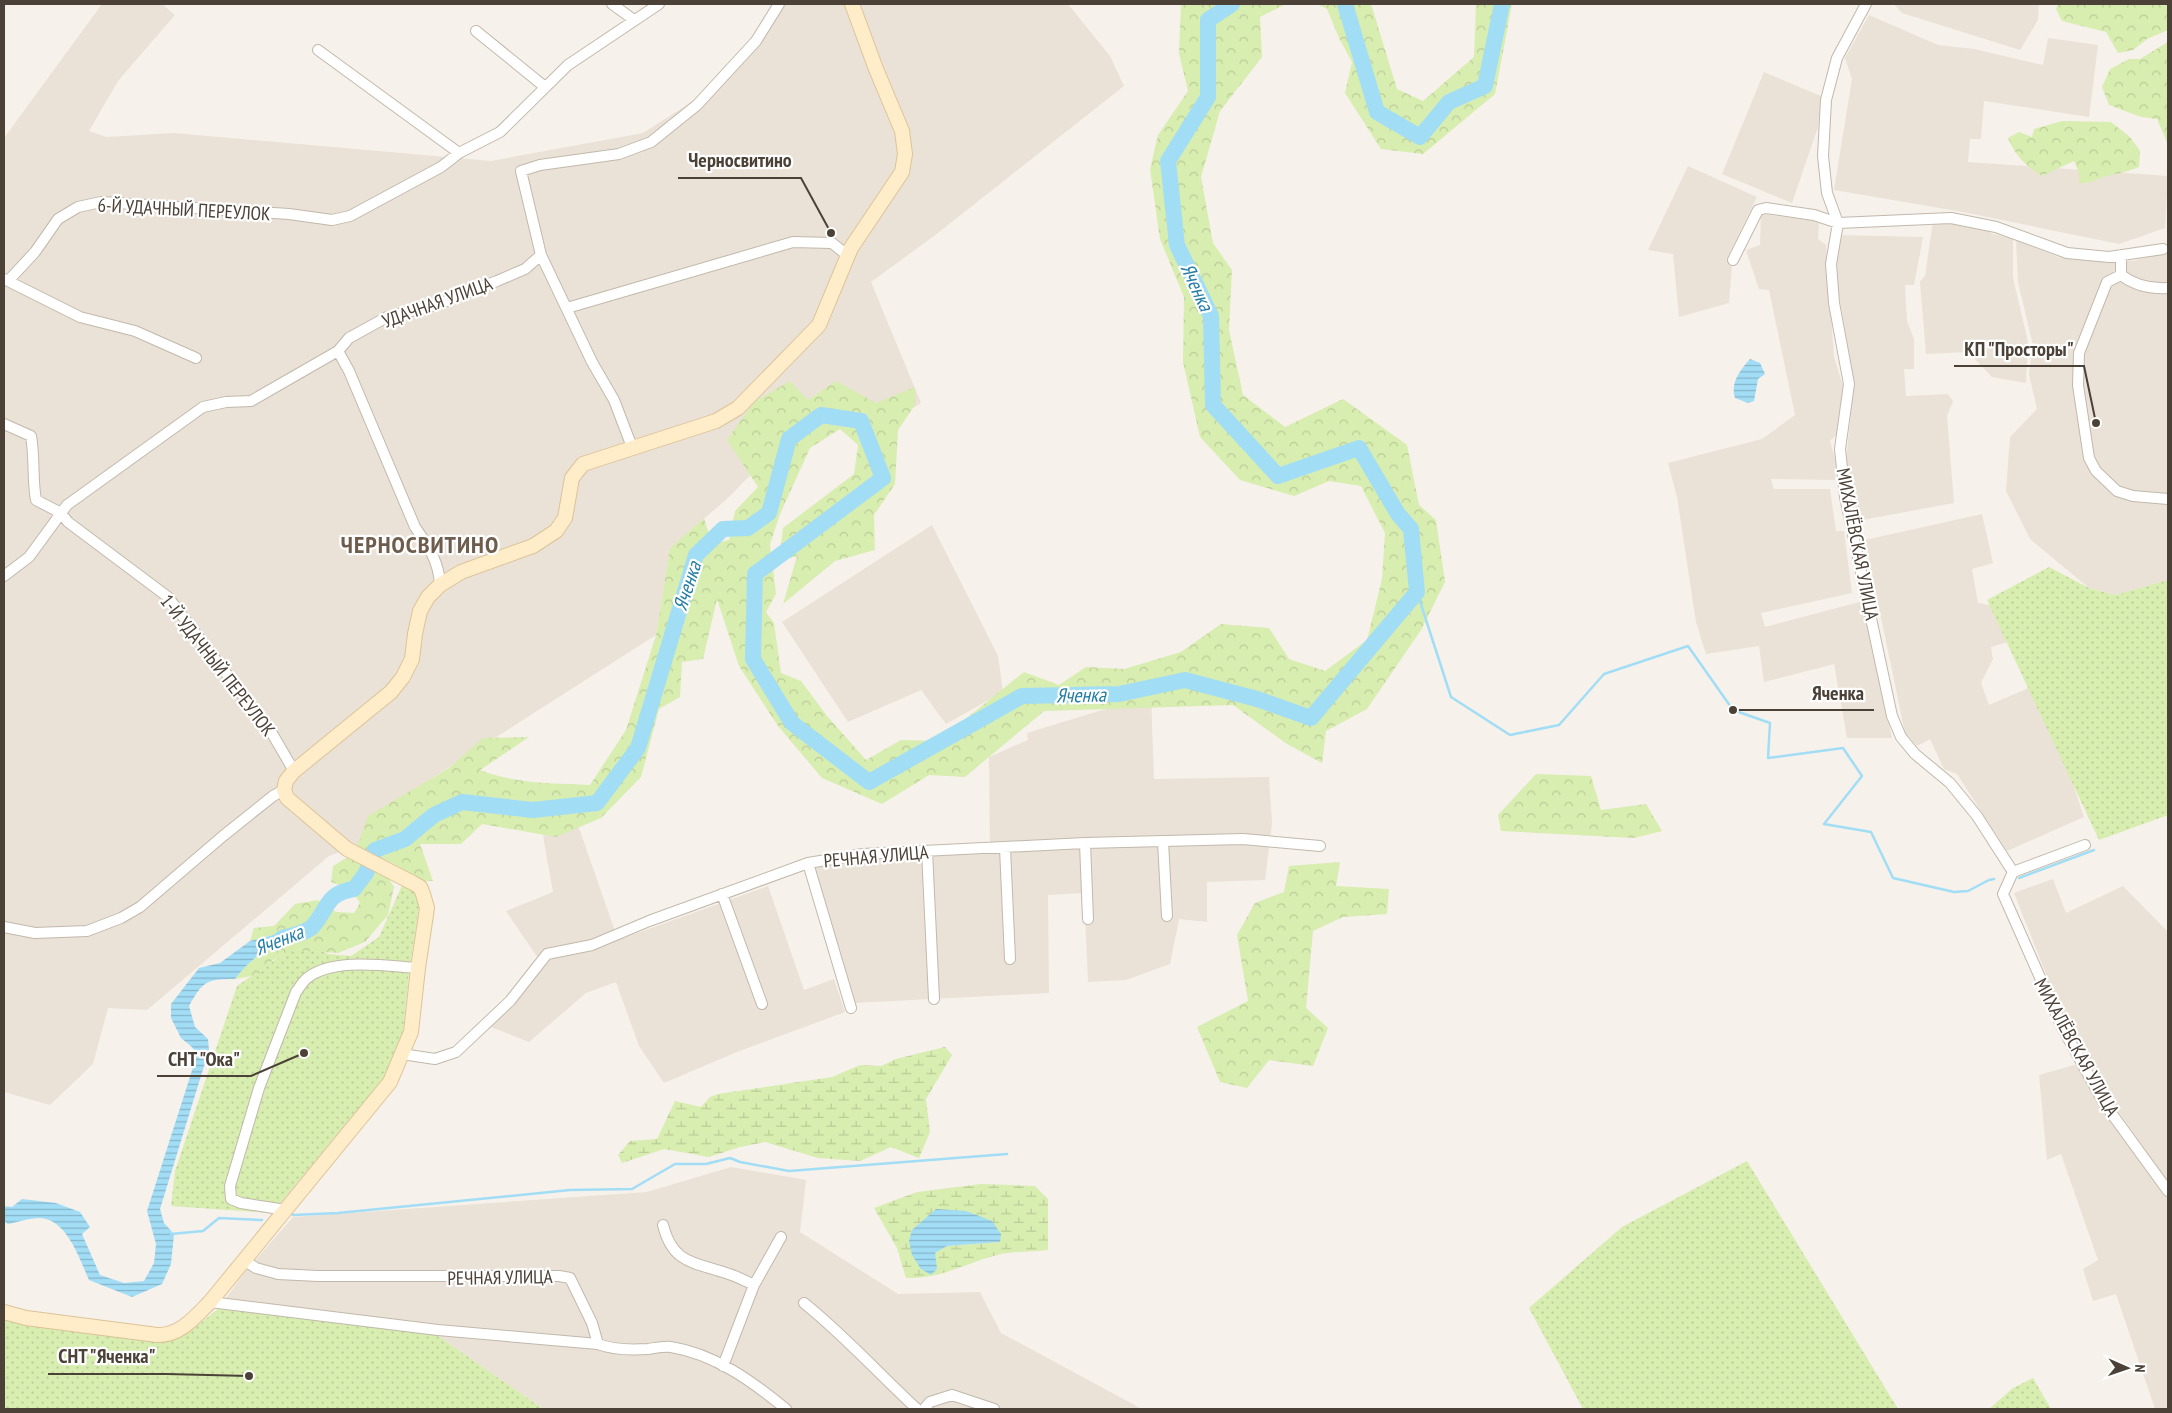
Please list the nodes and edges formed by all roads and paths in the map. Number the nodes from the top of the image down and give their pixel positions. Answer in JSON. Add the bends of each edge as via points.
{"nodes":[{"id":1,"x":612,"y":4,"type":"edge"},
{"id":2,"x":659,"y":4,"type":"edge"},
{"id":3,"x":779,"y":4,"type":"edge"},
{"id":4,"x":852,"y":4,"type":"edge"},
{"id":5,"x":1866,"y":4,"type":"edge"},
{"id":6,"x":634,"y":20,"type":"junction"},
{"id":7,"x":476,"y":31,"type":"dead end"},
{"id":8,"x":318,"y":50,"type":"dead end"},
{"id":9,"x":545,"y":87,"type":"junction"},
{"id":10,"x":459,"y":153,"type":"junction"},
{"id":11,"x":1838,"y":223,"type":"junction"},
{"id":12,"x":2163,"y":249,"type":"dead end"},
{"id":13,"x":540,"y":255,"type":"junction"},
{"id":14,"x":2121,"y":255,"type":"junction"},
{"id":15,"x":847,"y":256,"type":"junction"},
{"id":16,"x":1733,"y":260,"type":"dead end"},
{"id":17,"x":2121,"y":274,"type":"junction"},
{"id":18,"x":6,"y":280,"type":"edge"},
{"id":19,"x":2168,"y":288,"type":"edge"},
{"id":20,"x":567,"y":308,"type":"junction"},
{"id":21,"x":338,"y":351,"type":"junction"},
{"id":22,"x":196,"y":358,"type":"dead end"},
{"id":23,"x":4,"y":424,"type":"edge"},
{"id":24,"x":632,"y":447,"type":"junction"},
{"id":25,"x":2168,"y":499,"type":"edge"},
{"id":26,"x":61,"y":513,"type":"junction"},
{"id":27,"x":4,"y":576,"type":"edge"},
{"id":28,"x":440,"y":585,"type":"junction"},
{"id":29,"x":294,"y":770,"type":"junction"},
{"id":30,"x":284,"y":790,"type":"junction"},
{"id":31,"x":1163,"y":842,"type":"junction"},
{"id":32,"x":1085,"y":843,"type":"junction"},
{"id":33,"x":2085,"y":845,"type":"dead end"},
{"id":34,"x":1320,"y":846,"type":"dead end"},
{"id":35,"x":1005,"y":848,"type":"junction"},
{"id":36,"x":927,"y":851,"type":"junction"},
{"id":37,"x":808,"y":863,"type":"junction"},
{"id":38,"x":2013,"y":872,"type":"junction"},
{"id":39,"x":722,"y":894,"type":"junction"},
{"id":40,"x":1167,"y":916,"type":"dead end"},
{"id":41,"x":1088,"y":919,"type":"dead end"},
{"id":42,"x":4,"y":927,"type":"edge"},
{"id":43,"x":1010,"y":959,"type":"dead end"},
{"id":44,"x":418,"y":968,"type":"junction"},
{"id":45,"x":934,"y":999,"type":"dead end"},
{"id":46,"x":762,"y":1004,"type":"dead end"},
{"id":47,"x":851,"y":1008,"type":"dead end"},
{"id":48,"x":402,"y":1054,"type":"junction"},
{"id":49,"x":2168,"y":1191,"type":"edge"},
{"id":50,"x":286,"y":1210,"type":"junction"},
{"id":51,"x":663,"y":1225,"type":"dead end"},
{"id":52,"x":781,"y":1237,"type":"dead end"},
{"id":53,"x":244,"y":1261,"type":"junction"},
{"id":54,"x":754,"y":1285,"type":"junction"},
{"id":55,"x":210,"y":1302,"type":"junction"},
{"id":56,"x":804,"y":1303,"type":"dead end"},
{"id":57,"x":4,"y":1312,"type":"edge"},
{"id":58,"x":598,"y":1344,"type":"junction"},
{"id":59,"x":723,"y":1366,"type":"junction"},
{"id":60,"x":786,"y":1409,"type":"edge"},
{"id":61,"x":917,"y":1409,"type":"edge"},
{"id":62,"x":924,"y":1409,"type":"edge"},
{"id":63,"x":994,"y":1409,"type":"edge"}],
"edges":[{"from":1,"to":6,"type":"street"},
{"from":2,"to":6,"type":"street"},
{"from":3,"to":13,"type":"street","via":[[756,41],[697,105],[651,142],[619,154],[540,165],[521,171]]},
{"from":4,"to":15,"type":"street","via":[[902,131],[905,154],[902,172]]},
{"from":5,"to":11,"type":"street","name":"МИХАЛЁВСКАЯ УЛИЦА","via":[[1838,58],[1826,100],[1823,156],[1827,192]]},
{"from":6,"to":9,"type":"street","via":[[568,65]]},
{"from":7,"to":9,"type":"street"},
{"from":8,"to":10,"type":"street"},
{"from":9,"to":10,"type":"street","via":[[500,132]]},
{"from":10,"to":18,"type":"street","name":"6-Й УДАЧНЫЙ ПЕРЕУЛОК","via":[[441,167],[350,216],[332,220],[289,214],[101,202],[78,207],[58,219],[35,252]]},
{"from":11,"to":14,"type":"street","via":[[1950,218],[1996,227],[2067,253]]},
{"from":11,"to":16,"type":"street","via":[[1814,215],[1766,208],[1758,210]]},
{"from":11,"to":38,"type":"street","name":"МИХАЛЁВСКАЯ УЛИЦА","via":[[1831,264],[1834,303],[1849,384],[1840,449],[1845,497],[1892,716],[1901,737],[1950,783],[1977,816]]},
{"from":12,"to":14,"type":"street"},
{"from":13,"to":20,"type":"street"},
{"from":13,"to":21,"type":"street","name":"УДАЧНАЯ УЛИЦА","via":[[525,269],[496,281],[436,304],[387,317],[349,338]]},
{"from":14,"to":17,"type":"street"},
{"from":15,"to":20,"type":"street","via":[[832,243],[793,242]]},
{"from":15,"to":24,"type":"street","via":[[820,325],[738,408],[716,421]]},
{"from":17,"to":19,"type":"street","via":[[2139,286]]},
{"from":17,"to":25,"type":"street","via":[[2107,282],[2079,353],[2078,385],[2089,458],[2096,471],[2117,491]]},
{"from":18,"to":22,"type":"street","via":[[80,317],[135,332]]},
{"from":20,"to":24,"type":"street","via":[[614,400]]},
{"from":21,"to":26,"type":"street","name":"УДАЧНАЯ УЛИЦА","via":[[250,401],[203,407],[67,505]]},
{"from":21,"to":28,"type":"street","via":[[414,527],[439,569]]},
{"from":23,"to":26,"type":"street","name":"1-Й УДАЧНЫЙ ПЕРЕУЛОК","via":[[31,436],[34,458],[32,482],[36,500]]},
{"from":24,"to":28,"type":"street","via":[[582,464],[572,478],[565,518],[550,535],[533,546],[461,572]]},
{"from":26,"to":27,"type":"street","name":"УДАЧНАЯ УЛИЦА","via":[[29,557]]},
{"from":26,"to":29,"type":"street","name":"1-Й УДАЧНЫЙ ПЕРЕУЛОК","via":[[68,522],[168,597],[273,735]]},
{"from":28,"to":29,"type":"street","via":[[420,611],[412,659],[403,677],[391,692]]},
{"from":29,"to":30,"type":"street","via":[[286,780]]},
{"from":30,"to":42,"type":"street","via":[[223,836],[140,907],[121,918],[87,931],[35,932]]},
{"from":30,"to":44,"type":"street","via":[[287,798],[347,849],[420,887],[427,908]]},
{"from":31,"to":32,"type":"street","name":"РЕЧНАЯ УЛИЦА"},
{"from":31,"to":34,"type":"street","name":"РЕЧНАЯ УЛИЦА","via":[[1243,840]]},
{"from":31,"to":40,"type":"street"},
{"from":32,"to":35,"type":"street","name":"РЕЧНАЯ УЛИЦА"},
{"from":32,"to":41,"type":"street"},
{"from":33,"to":38,"type":"street"},
{"from":35,"to":36,"type":"street","name":"РЕЧНАЯ УЛИЦА"},
{"from":35,"to":43,"type":"street"},
{"from":36,"to":37,"type":"street","name":"РЕЧНАЯ УЛИЦА","via":[[863,854]]},
{"from":36,"to":45,"type":"street"},
{"from":37,"to":39,"type":"street","name":"РЕЧНАЯ УЛИЦА"},
{"from":37,"to":47,"type":"street"},
{"from":38,"to":49,"type":"street","name":"МИХАЛЁВСКАЯ УЛИЦА","via":[[2003,894],[2062,1027],[2104,1103]]},
{"from":39,"to":46,"type":"street"},
{"from":39,"to":48,"type":"street","name":"РЕЧНАЯ УЛИЦА","via":[[592,944],[547,954],[510,1001],[456,1052],[435,1059]]},
{"from":44,"to":48,"type":"street","via":[[411,1032]]},
{"from":44,"to":50,"type":"street","via":[[344,965],[306,979],[296,992],[259,1088],[230,1186],[231,1199]]},
{"from":48,"to":50,"type":"street","via":[[390,1082]]},
{"from":50,"to":53,"type":"street"},
{"from":51,"to":54,"type":"street","via":[[668,1242],[691,1264],[730,1274]]},
{"from":52,"to":54,"type":"street"},
{"from":53,"to":55,"type":"street"},
{"from":53,"to":58,"type":"street","name":"РЕЧНАЯ УЛИЦА","via":[[278,1274],[570,1278],[592,1322]]},
{"from":54,"to":59,"type":"street"},
{"from":55,"to":57,"type":"street","via":[[191,1321],[174,1333],[165,1335],[26,1318]]},
{"from":55,"to":58,"type":"street","via":[[438,1330]]},
{"from":56,"to":61,"type":"street","via":[[834,1327]]},
{"from":58,"to":59,"type":"street","via":[[608,1348],[670,1346]]},
{"from":59,"to":60,"type":"street","via":[[754,1384]]},
{"from":62,"to":63,"type":"street","via":[[930,1402],[952,1395]]}]}
